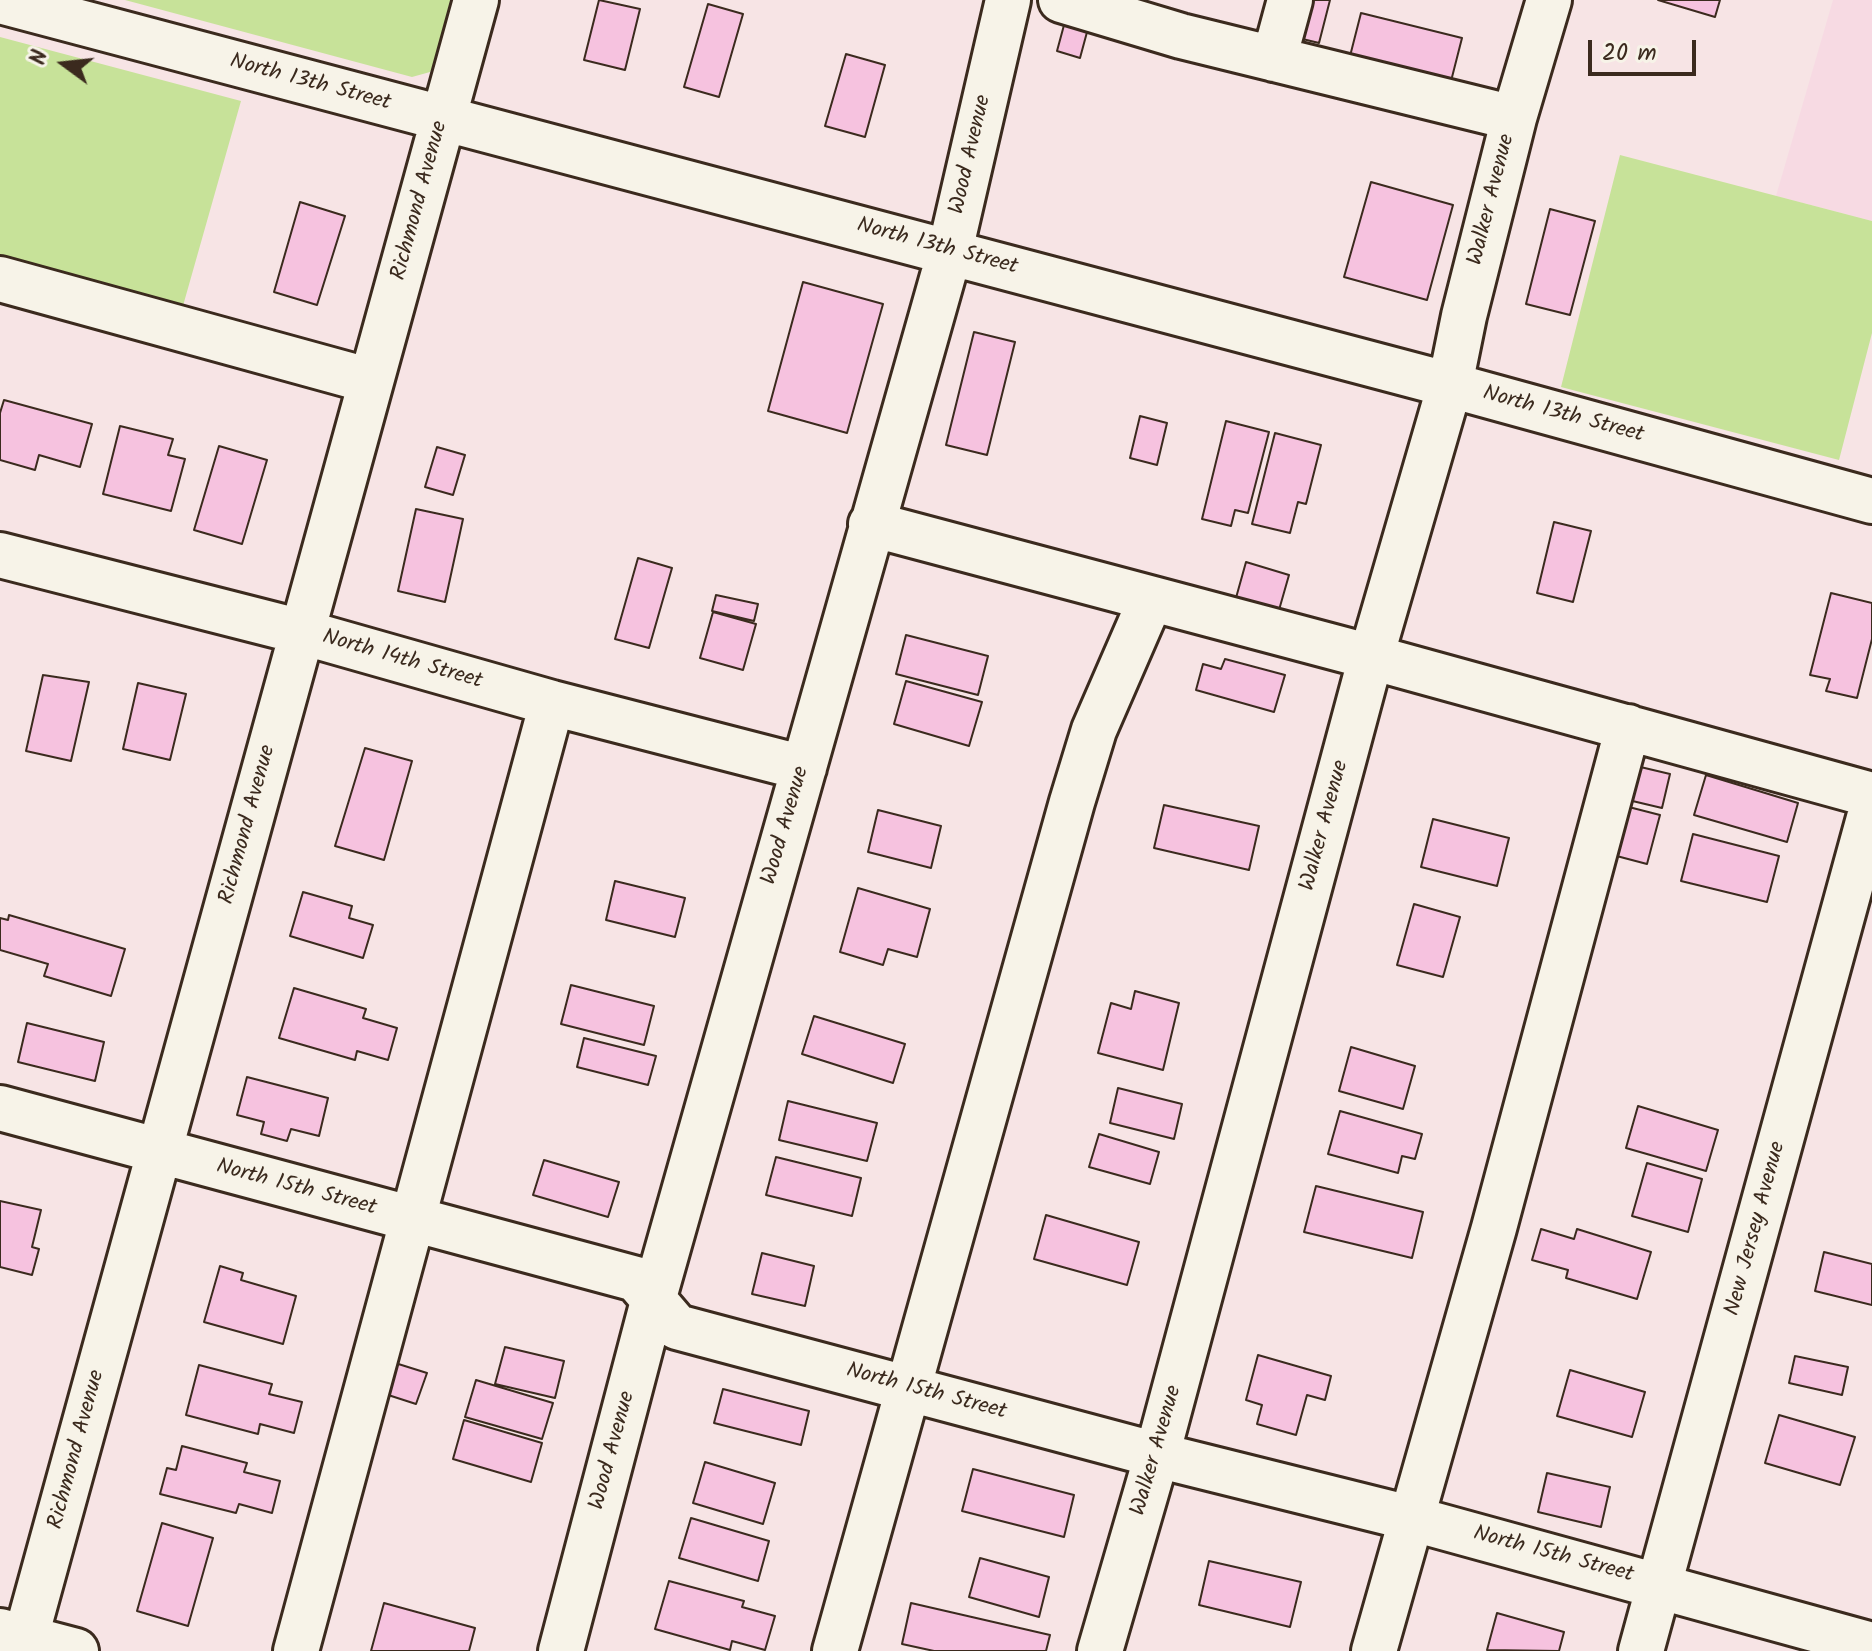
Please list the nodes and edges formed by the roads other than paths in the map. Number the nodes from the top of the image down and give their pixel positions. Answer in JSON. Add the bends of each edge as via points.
{"nodes":[{"id":1,"x":476,"y":0,"type":"edge"},
{"id":2,"x":1008,"y":0,"type":"edge"},
{"id":3,"x":1061,"y":0,"type":"edge"},
{"id":4,"x":1290,"y":0,"type":"edge"},
{"id":5,"x":1549,"y":0,"type":"edge"},
{"id":6,"x":0,"y":1,"type":"edge"},
{"id":7,"x":1274,"y":59,"type":"junction"},
{"id":8,"x":1514,"y":118,"type":"junction"},
{"id":9,"x":444,"y":120,"type":"junction"},
{"id":10,"x":950,"y":251,"type":"junction"},
{"id":11,"x":0,"y":279,"type":"edge"},
{"id":12,"x":371,"y":381,"type":"junction"},
{"id":13,"x":1450,"y":385,"type":"junction"},
{"id":14,"x":1872,"y":501,"type":"edge"},
{"id":15,"x":871,"y":524,"type":"junction"},
{"id":16,"x":0,"y":555,"type":"edge"},
{"id":17,"x":1151,"y":599,"type":"junction"},
{"id":18,"x":302,"y":632,"type":"junction"},
{"id":19,"x":1371,"y":657,"type":"junction"},
{"id":20,"x":552,"y":703,"type":"junction"},
{"id":21,"x":1628,"y":727,"type":"junction"},
{"id":22,"x":804,"y":768,"type":"junction"},
{"id":23,"x":1872,"y":795,"type":"edge"},
{"id":24,"x":1872,"y":807,"type":"edge"},
{"id":25,"x":0,"y":1108,"type":"edge"},
{"id":26,"x":160,"y":1151,"type":"junction"},
{"id":27,"x":414,"y":1221,"type":"junction"},
{"id":28,"x":653,"y":1301,"type":"junction"},
{"id":29,"x":908,"y":1388,"type":"junction"},
{"id":30,"x":1157,"y":1455,"type":"junction"},
{"id":31,"x":1410,"y":1518,"type":"junction"},
{"id":32,"x":1660,"y":1585,"type":"junction"},
{"id":33,"x":16,"y":1640,"type":"edge"},
{"id":34,"x":1872,"y":1645,"type":"edge"},
{"id":35,"x":76,"y":1651,"type":"edge"},
{"id":36,"x":296,"y":1651,"type":"edge"},
{"id":37,"x":561,"y":1651,"type":"edge"},
{"id":38,"x":835,"y":1651,"type":"edge"},
{"id":39,"x":1100,"y":1651,"type":"edge"},
{"id":40,"x":1374,"y":1651,"type":"edge"},
{"id":41,"x":1641,"y":1651,"type":"edge"}],
"edges":[{"from":1,"to":9,"type":"street","name":"Richmond Avenue"},
{"from":2,"to":10,"type":"street","name":"Wood Avenue"},
{"from":3,"to":7,"type":"street"},
{"from":4,"to":7,"type":"street"},
{"from":5,"to":8,"type":"street","name":"Walker Avenue"},
{"from":6,"to":9,"type":"street","name":"North 13th Street"},
{"from":7,"to":8,"type":"street"},
{"from":8,"to":13,"type":"street","name":"Walker Avenue"},
{"from":9,"to":10,"type":"street","name":"North 13th Street"},
{"from":9,"to":12,"type":"street","name":"Richmond Avenue"},
{"from":10,"to":13,"type":"street","name":"North 13th Street"},
{"from":10,"to":15,"type":"street","name":"Wood Avenue"},
{"from":11,"to":12,"type":"street"},
{"from":12,"to":18,"type":"street","name":"Richmond Avenue"},
{"from":13,"to":14,"type":"street","name":"North 13th Street"},
{"from":13,"to":19,"type":"street","name":"Walker Avenue"},
{"from":15,"to":17,"type":"street"},
{"from":15,"to":22,"type":"street","name":"Wood Avenue"},
{"from":16,"to":18,"type":"street","name":"North 14th Street"},
{"from":17,"to":19,"type":"street"},
{"from":17,"to":29,"type":"street","via":[[1094,730]]},
{"from":18,"to":20,"type":"street","name":"North 14th Street"},
{"from":18,"to":26,"type":"street","name":"Richmond Avenue"},
{"from":19,"to":21,"type":"street"},
{"from":19,"to":30,"type":"street","name":"Walker Avenue"},
{"from":20,"to":22,"type":"street","name":"North 14th Street"},
{"from":20,"to":27,"type":"street"},
{"from":21,"to":23,"type":"street"},
{"from":21,"to":31,"type":"street"},
{"from":22,"to":28,"type":"street","name":"Wood Avenue"},
{"from":24,"to":32,"type":"street","name":"New Jersey Avenue"},
{"from":25,"to":26,"type":"street","name":"North 15th Street"},
{"from":26,"to":27,"type":"street","name":"North 15th Street"},
{"from":26,"to":33,"type":"street","name":"Richmond Avenue"},
{"from":27,"to":28,"type":"street","name":"North 15th Street","via":[[636,1279]]},
{"from":27,"to":36,"type":"street"},
{"from":28,"to":29,"type":"street","name":"North 15th Street","via":[[677,1327]]},
{"from":28,"to":37,"type":"street","name":"Wood Avenue"},
{"from":29,"to":30,"type":"street","name":"North 15th Street"},
{"from":29,"to":38,"type":"street"},
{"from":30,"to":31,"type":"street","name":"North 15th Street"},
{"from":30,"to":39,"type":"street","name":"Walker Avenue"},
{"from":31,"to":32,"type":"street","name":"North 15th Street"},
{"from":31,"to":40,"type":"street"},
{"from":32,"to":34,"type":"street","name":"North 15th Street"},
{"from":32,"to":41,"type":"street","name":"New Jersey Avenue"},
{"from":33,"to":35,"type":"street"}]}
